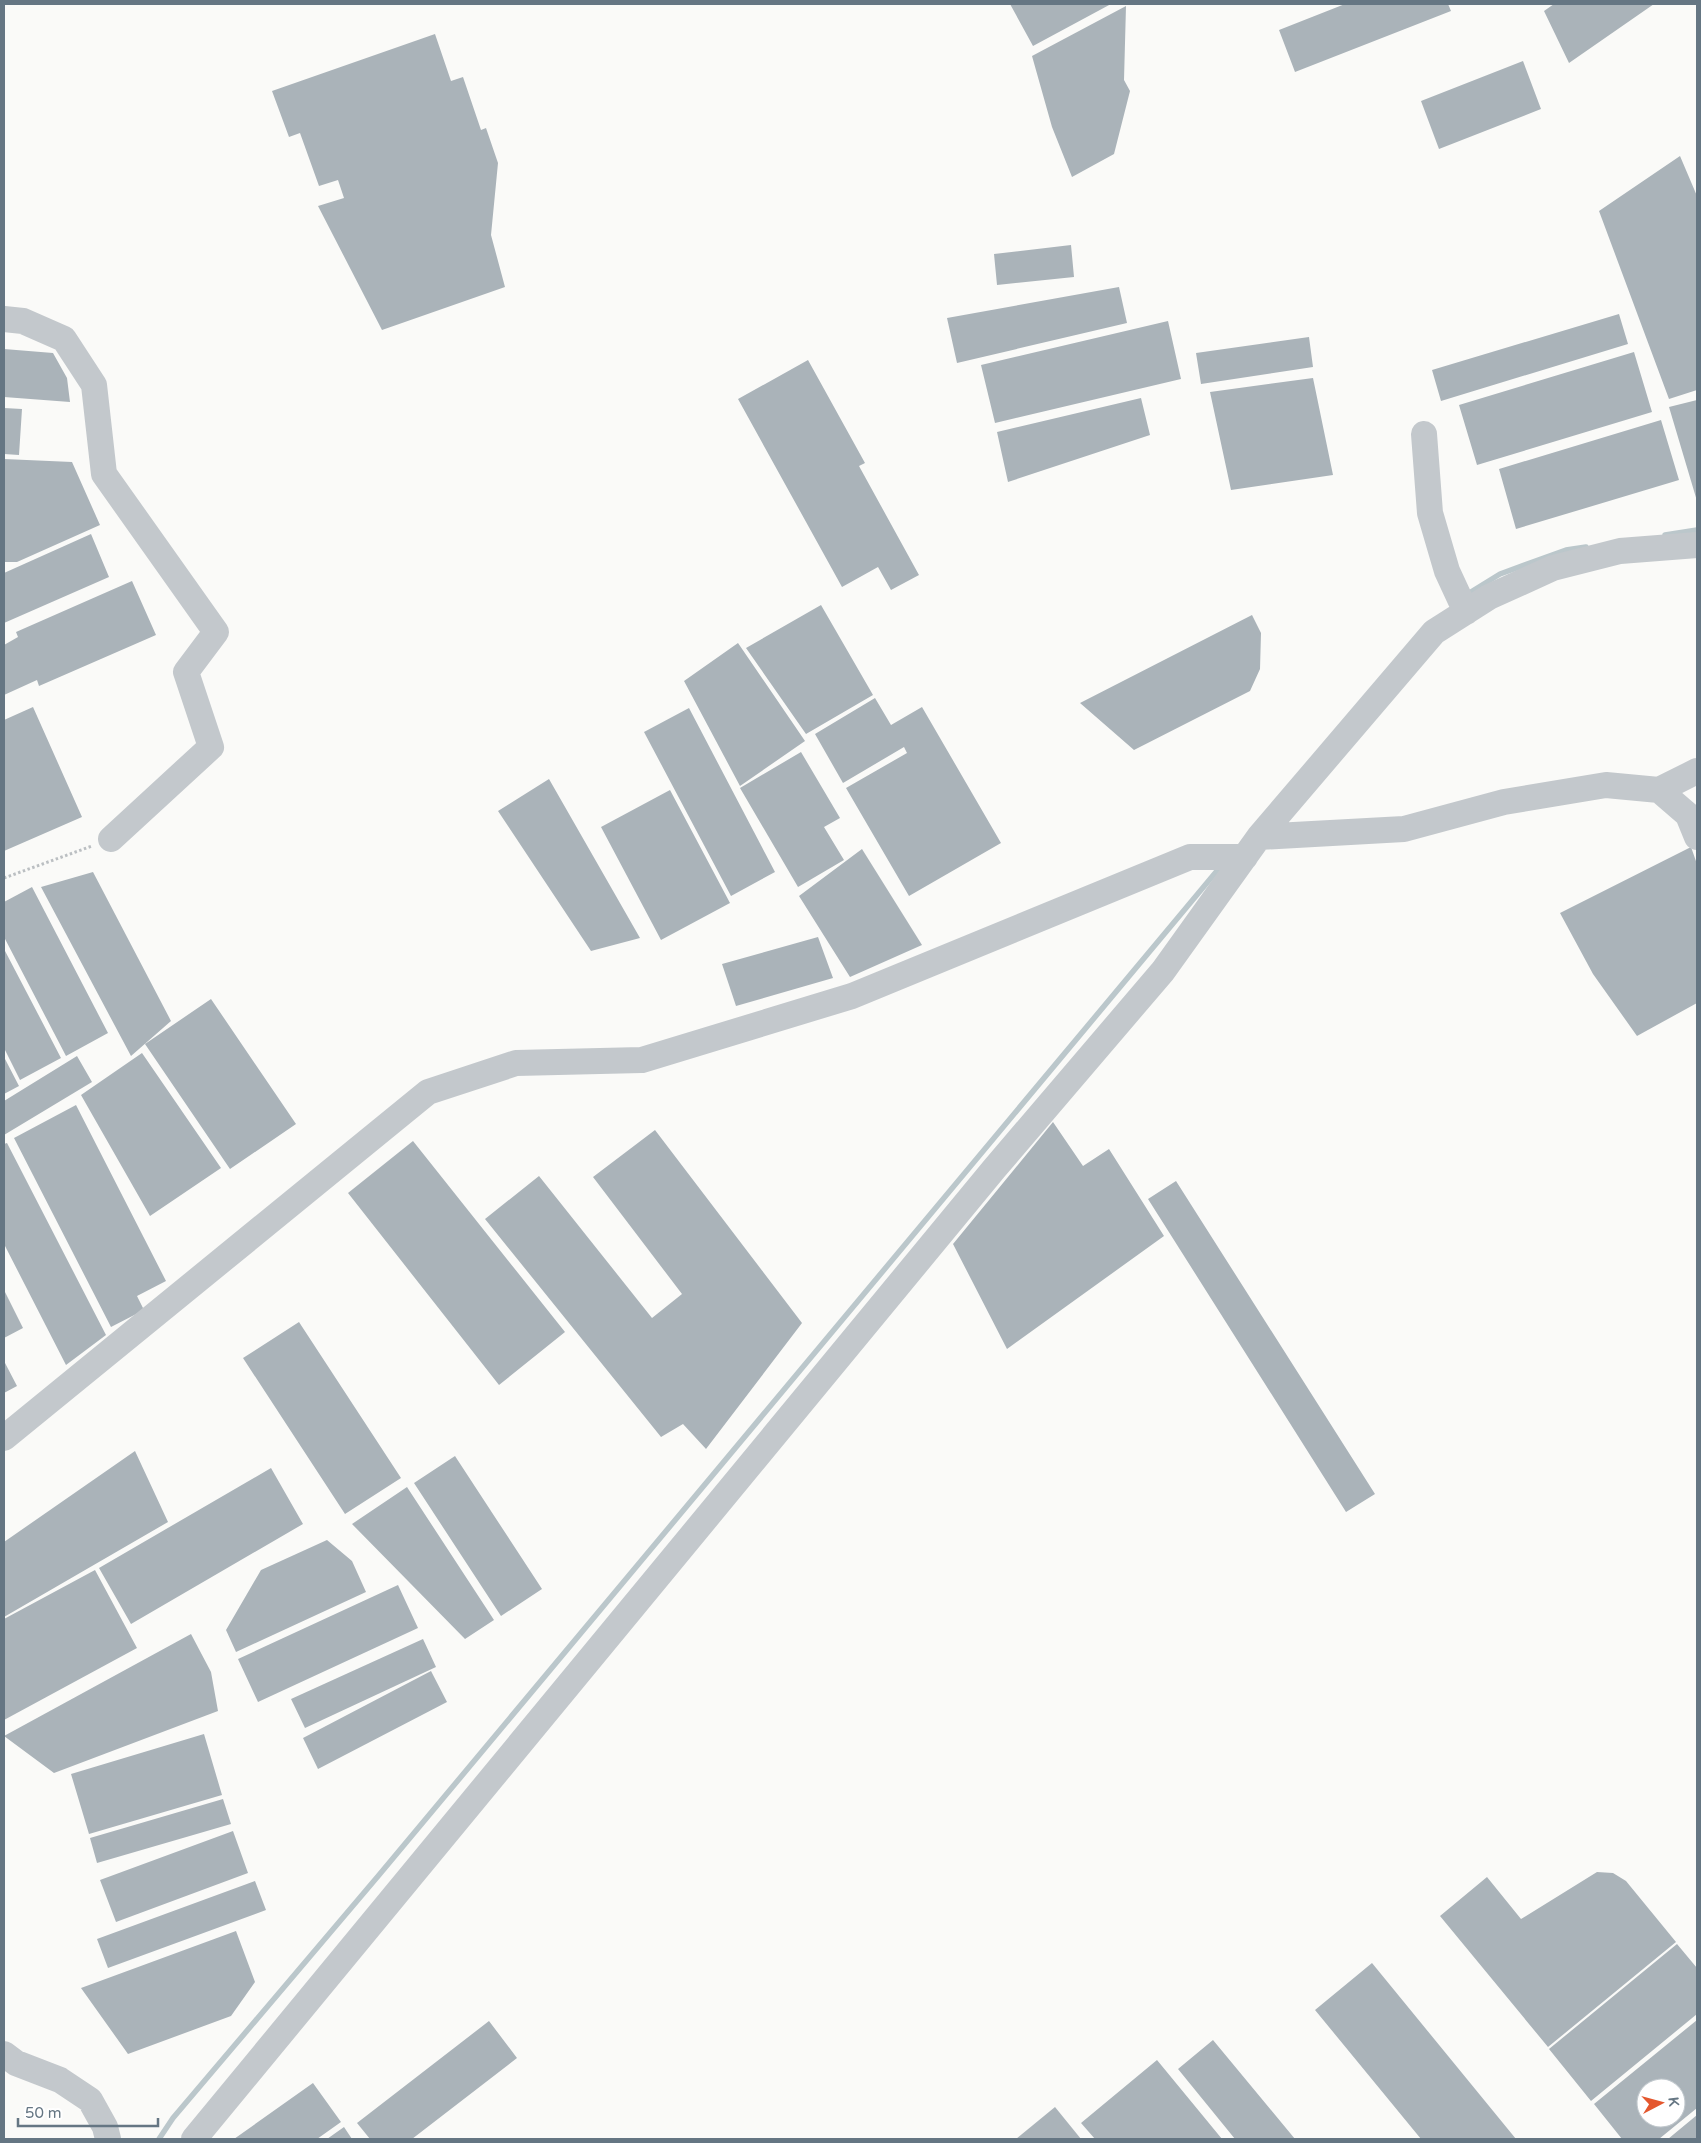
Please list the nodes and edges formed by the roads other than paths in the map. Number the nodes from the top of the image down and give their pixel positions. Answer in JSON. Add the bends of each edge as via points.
{"nodes":[{"id":1,"x":4,"y":319,"type":"edge"},
{"id":2,"x":1424,"y":434,"type":"dead end"},
{"id":3,"x":1697,"y":545,"type":"edge"},
{"id":4,"x":1462,"y":603,"type":"junction"},
{"id":5,"x":1697,"y":771,"type":"edge"},
{"id":6,"x":1659,"y":790,"type":"junction"},
{"id":7,"x":1697,"y":837,"type":"edge"},
{"id":8,"x":111,"y":839,"type":"road end"},
{"id":9,"x":1252,"y":847,"type":"junction"},
{"id":10,"x":4,"y":1438,"type":"edge"},
{"id":11,"x":4,"y":2054,"type":"edge"},
{"id":12,"x":108,"y":2139,"type":"edge"},
{"id":13,"x":194,"y":2139,"type":"edge"}],
"edges":[{"from":1,"to":8,"type":"street","via":[[22,321],[64,340],[94,384],[104,474],[216,632],[186,672],[211,747]]},
{"from":2,"to":4,"type":"street","via":[[1430,513],[1447,571]]},
{"from":3,"to":4,"type":"street","via":[[1620,551],[1553,568],[1489,597]]},
{"from":4,"to":9,"type":"street"},
{"from":5,"to":6,"type":"street"},
{"from":6,"to":7,"type":"street","via":[[1688,815]]},
{"from":6,"to":9,"type":"street","via":[[1606,785],[1504,802],[1404,829]]},
{"from":9,"to":10,"type":"street","via":[[1190,857],[852,996],[642,1060],[516,1063],[428,1092]]},
{"from":9,"to":13,"type":"street","via":[[1162,971],[988,1176]]},
{"from":11,"to":12,"type":"street","via":[[16,2063],[60,2080],[90,2100]]}]}
